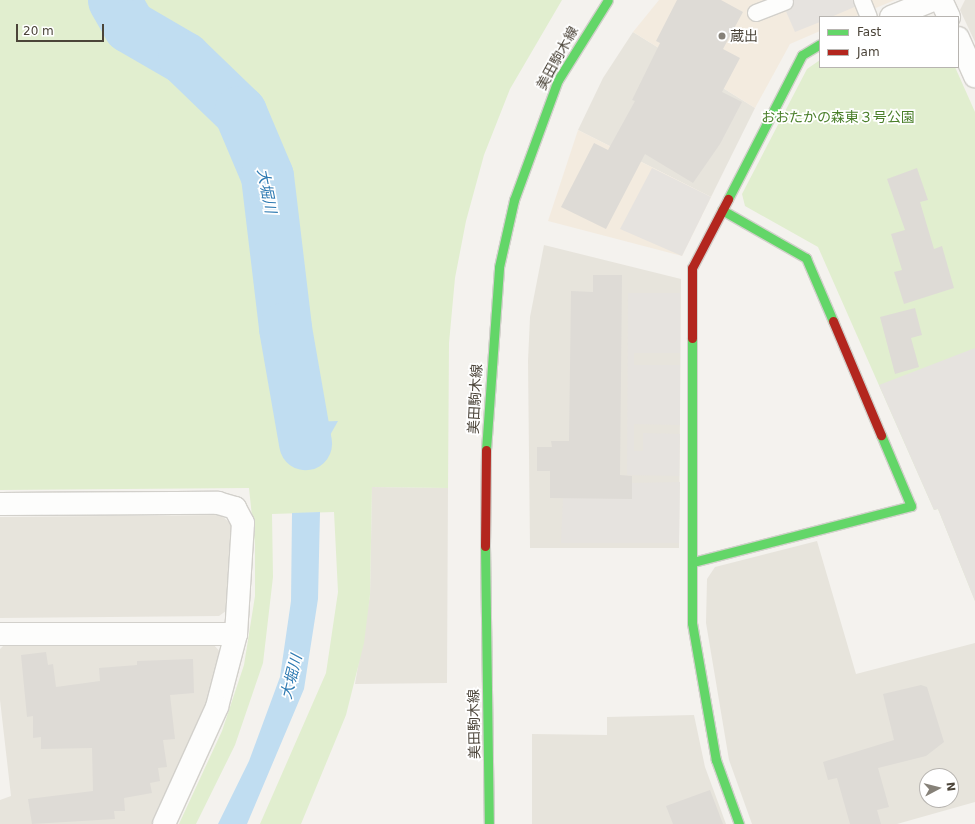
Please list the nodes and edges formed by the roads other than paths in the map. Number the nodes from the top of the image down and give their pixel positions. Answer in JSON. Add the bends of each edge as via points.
{"nodes":[{"id":1,"x":608,"y":0,"type":"edge"},
{"id":2,"x":862,"y":0,"type":"edge"},
{"id":3,"x":933,"y":0,"type":"edge"},
{"id":4,"x":941,"y":0,"type":"edge"},
{"id":5,"x":785,"y":2,"type":"dead end"},
{"id":6,"x":756,"y":13,"type":"dead end"},
{"id":7,"x":869,"y":16,"type":"edge"},
{"id":8,"x":893,"y":16,"type":"edge"},
{"id":9,"x":949,"y":16,"type":"edge"},
{"id":10,"x":959,"y":40,"type":"edge"},
{"id":11,"x":819,"y":45,"type":"edge"},
{"id":12,"x":975,"y":76,"type":"edge"},
{"id":13,"x":722,"y":210,"type":"junction"},
{"id":14,"x":0,"y":504,"type":"edge"},
{"id":15,"x":693,"y":562,"type":"junction"},
{"id":16,"x":0,"y":634,"type":"edge"},
{"id":17,"x":236,"y":634,"type":"junction"},
{"id":18,"x":164,"y":824,"type":"edge"},
{"id":19,"x":489,"y":824,"type":"edge"},
{"id":20,"x":739,"y":824,"type":"edge"}],
"edges":[{"from":1,"to":19,"type":"street","name":"美田駒木線","via":[[558,80],[517,193],[499,266],[484,484]]},
{"from":2,"to":7,"type":"lane"},
{"from":3,"to":8,"type":"street"},
{"from":4,"to":9,"type":"street"},
{"from":5,"to":6,"type":"lane"},
{"from":10,"to":12,"type":"street"},
{"from":11,"to":13,"type":"street","via":[[802,56]]},
{"from":13,"to":15,"type":"street","via":[[692,268]]},
{"from":13,"to":15,"type":"street","via":[[806,258],[911,506]]},
{"from":14,"to":17,"type":"street","via":[[218,503],[235,508],[243,523],[244,550]]},
{"from":15,"to":20,"type":"street","via":[[692,623],[714,744]]},
{"from":16,"to":17,"type":"street"},
{"from":17,"to":18,"type":"street","via":[[216,707]]}]}
